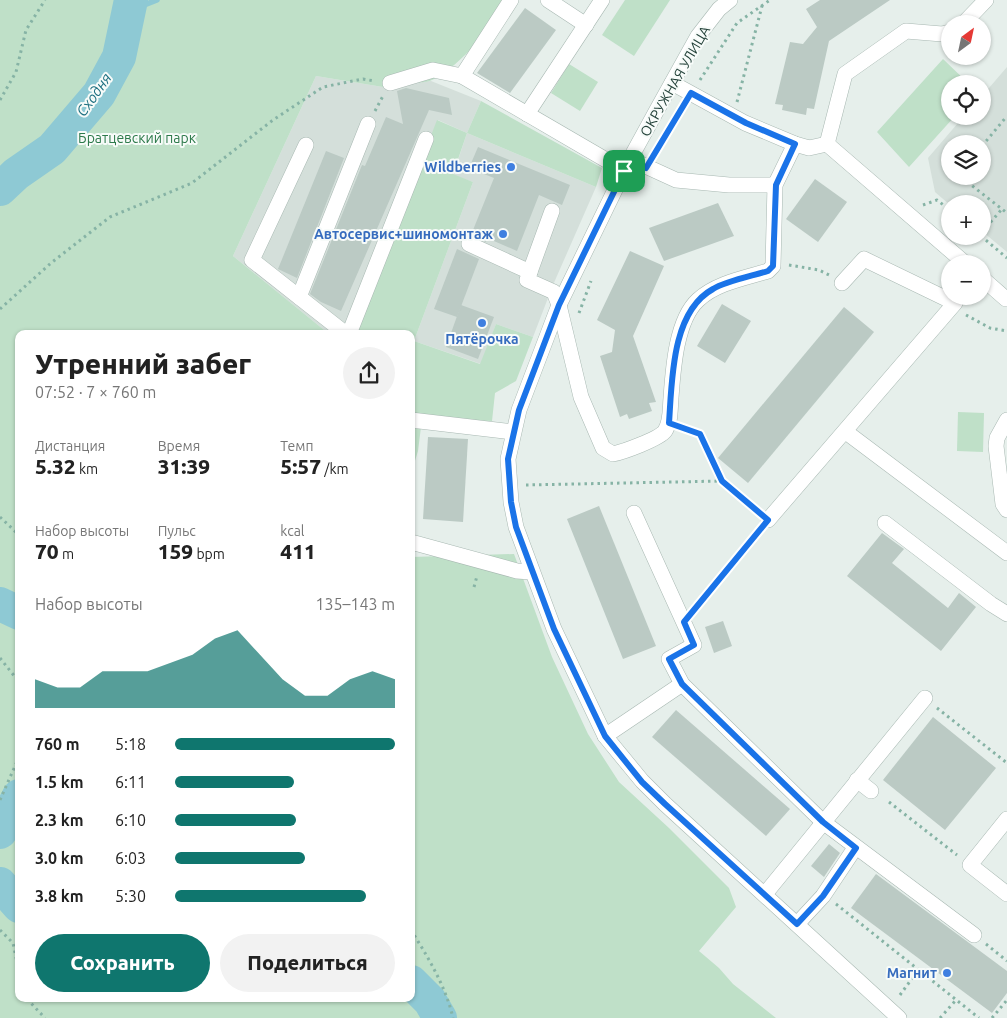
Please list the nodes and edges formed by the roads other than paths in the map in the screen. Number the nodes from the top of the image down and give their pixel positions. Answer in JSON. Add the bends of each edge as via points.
{"nodes":[{"id":1,"x":511,"y":0,"type":"edge"},
{"id":2,"x":548,"y":0,"type":"edge"},
{"id":3,"x":602,"y":0,"type":"edge"},
{"id":4,"x":730,"y":0,"type":"edge"},
{"id":5,"x":986,"y":0,"type":"edge"},
{"id":6,"x":972,"y":15,"type":"edge"},
{"id":7,"x":586,"y":25,"type":"junction"},
{"id":8,"x":941,"y":34,"type":"edge"},
{"id":9,"x":462,"y":76,"type":"junction"},
{"id":10,"x":390,"y":83,"type":"road end"},
{"id":11,"x":672,"y":83,"type":"junction"},
{"id":12,"x":527,"y":114,"type":"junction"},
{"id":13,"x":368,"y":124,"type":"road end"},
{"id":14,"x":426,"y":138,"type":"dead end"},
{"id":15,"x":795,"y":144,"type":"junction"},
{"id":16,"x":827,"y":144,"type":"junction"},
{"id":17,"x":306,"y":145,"type":"dead end"},
{"id":18,"x":627,"y":165,"type":"junction"},
{"id":19,"x":776,"y":185,"type":"junction"},
{"id":20,"x":552,"y":212,"type":"dead end"},
{"id":21,"x":469,"y":244,"type":"dead end"},
{"id":22,"x":956,"y":255,"type":"edge"},
{"id":23,"x":530,"y":272,"type":"junction"},
{"id":24,"x":842,"y":283,"type":"dead end"},
{"id":25,"x":991,"y":286,"type":"edge"},
{"id":26,"x":299,"y":297,"type":"junction"},
{"id":27,"x":1006,"y":300,"type":"edge"},
{"id":28,"x":559,"y":305,"type":"junction"},
{"id":29,"x":342,"y":330,"type":"edge"},
{"id":30,"x":349,"y":330,"type":"edge"},
{"id":31,"x":415,"y":420,"type":"edge"},
{"id":32,"x":1007,"y":420,"type":"edge"},
{"id":33,"x":513,"y":432,"type":"junction"},
{"id":34,"x":846,"y":432,"type":"junction"},
{"id":35,"x":1007,"y":510,"type":"edge"},
{"id":36,"x":634,"y":513,"type":"dead end"},
{"id":37,"x":768,"y":520,"type":"road end"},
{"id":38,"x":885,"y":523,"type":"dead end"},
{"id":39,"x":415,"y":543,"type":"edge"},
{"id":40,"x":1007,"y":553,"type":"edge"},
{"id":41,"x":531,"y":572,"type":"junction"},
{"id":42,"x":1007,"y":614,"type":"edge"},
{"id":43,"x":682,"y":684,"type":"junction"},
{"id":44,"x":925,"y":698,"type":"road end"},
{"id":45,"x":605,"y":736,"type":"junction"},
{"id":46,"x":857,"y":780,"type":"junction"},
{"id":47,"x":871,"y":791,"type":"dead end"},
{"id":48,"x":1007,"y":819,"type":"edge"},
{"id":49,"x":823,"y":822,"type":"junction"},
{"id":50,"x":856,"y":848,"type":"junction"},
{"id":51,"x":765,"y":894,"type":"junction"},
{"id":52,"x":1007,"y":894,"type":"edge"},
{"id":53,"x":797,"y":924,"type":"junction"},
{"id":54,"x":974,"y":935,"type":"road end"},
{"id":55,"x":899,"y":1018,"type":"edge"}],
"edges":[{"from":1,"to":9,"type":"street"},
{"from":2,"to":7,"type":"street"},
{"from":3,"to":7,"type":"street"},
{"from":4,"to":11,"type":"street","name":"ОКРУЖНАЯ УЛИЦА","via":[[698,36]]},
{"from":5,"to":6,"type":"street"},
{"from":7,"to":12,"type":"street"},
{"from":8,"to":16,"type":"street","via":[[906,31],[845,74]]},
{"from":9,"to":10,"type":"street","via":[[434,70]]},
{"from":9,"to":12,"type":"street"},
{"from":11,"to":15,"type":"street"},
{"from":11,"to":18,"type":"street","name":"ОКРУЖНАЯ УЛИЦА"},
{"from":12,"to":18,"type":"street"},
{"from":13,"to":26,"type":"street"},
{"from":14,"to":30,"type":"street"},
{"from":15,"to":16,"type":"street","via":[[809,148]]},
{"from":15,"to":19,"type":"street","via":[[782,161]]},
{"from":16,"to":22,"type":"street"},
{"from":17,"to":26,"type":"street","via":[[252,260]]},
{"from":18,"to":19,"type":"street","via":[[646,168],[676,180]]},
{"from":18,"to":28,"type":"street","name":"ОКРУЖНАЯ УЛИЦА"},
{"from":19,"to":28,"type":"street","via":[[773,266],[768,271],[714,288],[697,300],[686,317],[674,364],[669,423],[664,433],[622,452],[613,454],[603,448],[581,397]]},
{"from":20,"to":23,"type":"street"},
{"from":21,"to":23,"type":"street"},
{"from":23,"to":28,"type":"street","via":[[527,280],[554,292]]},
{"from":24,"to":34,"type":"street","via":[[864,259],[955,303]]},
{"from":25,"to":27,"type":"street"},
{"from":26,"to":29,"type":"street"},
{"from":28,"to":33,"type":"street","name":"ОКРУЖНАЯ УЛИЦА"},
{"from":31,"to":33,"type":"street"},
{"from":32,"to":35,"type":"street","via":[[996,446],[1003,504]]},
{"from":33,"to":41,"type":"street","name":"ОКРУЖНАЯ УЛИЦА","via":[[508,459],[511,502]]},
{"from":34,"to":37,"type":"street"},
{"from":34,"to":40,"type":"street"},
{"from":36,"to":43,"type":"street","via":[[694,645],[669,659]]},
{"from":38,"to":42,"type":"street"},
{"from":39,"to":41,"type":"street"},
{"from":41,"to":45,"type":"street","name":"ОКРУЖНАЯ УЛИЦА"},
{"from":43,"to":45,"type":"street"},
{"from":43,"to":49,"type":"street"},
{"from":44,"to":46,"type":"street"},
{"from":45,"to":51,"type":"street","name":"ОКРУЖНАЯ УЛИЦА","via":[[659,798]]},
{"from":46,"to":47,"type":"street"},
{"from":46,"to":49,"type":"street"},
{"from":48,"to":52,"type":"street","via":[[970,865]]},
{"from":49,"to":50,"type":"street"},
{"from":49,"to":51,"type":"street"},
{"from":50,"to":53,"type":"street","via":[[823,896]]},
{"from":50,"to":54,"type":"street"},
{"from":51,"to":53,"type":"street","name":"ОКРУЖНАЯ УЛИЦА"},
{"from":53,"to":55,"type":"street","name":"ОКРУЖНАЯ УЛИЦА"}]}
